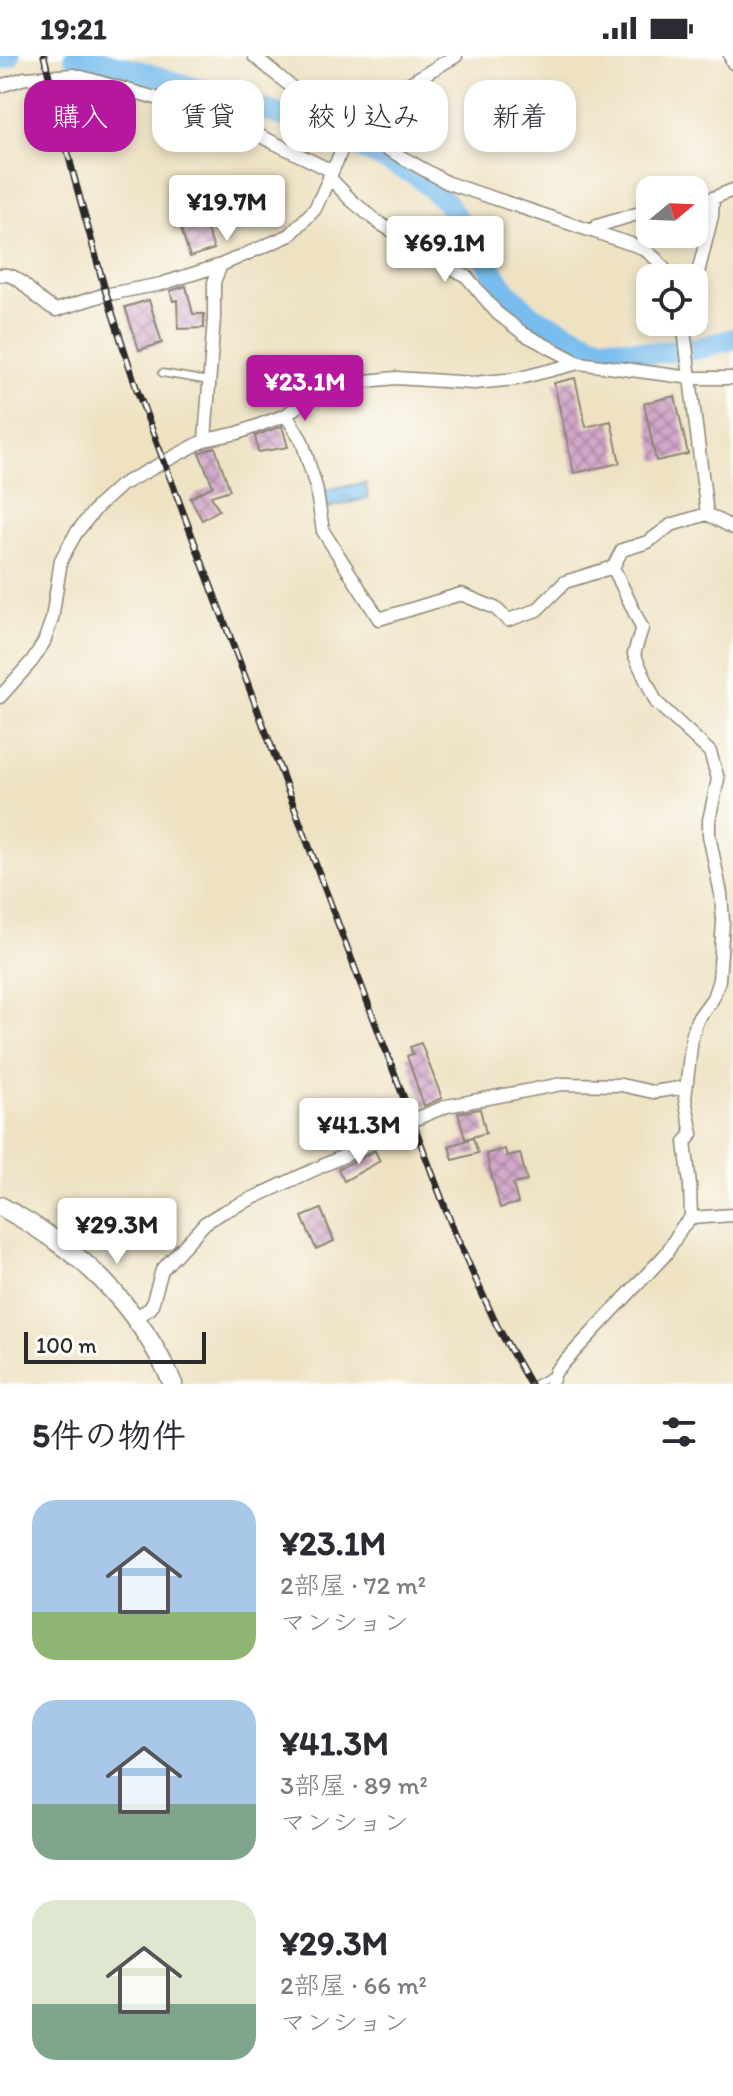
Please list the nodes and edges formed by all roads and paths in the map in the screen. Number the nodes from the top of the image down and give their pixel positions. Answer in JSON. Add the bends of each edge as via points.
{"nodes":[{"id":1,"x":254,"y":56,"type":"edge"},
{"id":2,"x":456,"y":56,"type":"edge"},
{"id":3,"x":730,"y":56,"type":"edge"},
{"id":4,"x":733,"y":63,"type":"edge"},
{"id":5,"x":283,"y":80,"type":"edge"},
{"id":6,"x":415,"y":80,"type":"edge"},
{"id":7,"x":0,"y":86,"type":"edge"},
{"id":8,"x":340,"y":152,"type":"edge"},
{"id":9,"x":393,"y":152,"type":"edge"},
{"id":10,"x":333,"y":170,"type":"junction"},
{"id":11,"x":733,"y":190,"type":"edge"},
{"id":12,"x":713,"y":198,"type":"junction"},
{"id":13,"x":708,"y":199,"type":"edge"},
{"id":14,"x":636,"y":214,"type":"edge"},
{"id":15,"x":593,"y":230,"type":"junction"},
{"id":16,"x":660,"y":264,"type":"edge"},
{"id":17,"x":698,"y":264,"type":"edge"},
{"id":18,"x":221,"y":265,"type":"junction"},
{"id":19,"x":0,"y":275,"type":"edge"},
{"id":20,"x":684,"y":336,"type":"edge"},
{"id":21,"x":579,"y":363,"type":"junction"},
{"id":22,"x":162,"y":373,"type":"dead end"},
{"id":23,"x":690,"y":374,"type":"junction"},
{"id":24,"x":733,"y":378,"type":"edge"},
{"id":25,"x":209,"y":381,"type":"junction"},
{"id":26,"x":286,"y":415,"type":"junction"},
{"id":27,"x":205,"y":440,"type":"junction"},
{"id":28,"x":707,"y":514,"type":"junction"},
{"id":29,"x":733,"y":528,"type":"edge"},
{"id":30,"x":613,"y":567,"type":"junction"},
{"id":31,"x":0,"y":697,"type":"edge"},
{"id":32,"x":686,"y":1087,"type":"junction"},
{"id":33,"x":0,"y":1206,"type":"edge"},
{"id":34,"x":733,"y":1215,"type":"edge"},
{"id":35,"x":691,"y":1218,"type":"junction"},
{"id":36,"x":134,"y":1318,"type":"junction"},
{"id":37,"x":552,"y":1381,"type":"edge"},
{"id":38,"x":173,"y":1384,"type":"edge"},
{"id":39,"x":535,"y":1384,"type":"edge"}],
"edges":[{"from":1,"to":5,"type":"street"},
{"from":2,"to":6,"type":"street"},
{"from":3,"to":4,"type":"street"},
{"from":7,"to":10,"type":"street","via":[[25,78],[74,75],[254,133]]},
{"from":8,"to":10,"type":"street"},
{"from":9,"to":15,"type":"street","via":[[448,183]]},
{"from":10,"to":18,"type":"street","via":[[315,209],[290,235]]},
{"from":10,"to":21,"type":"street","via":[[351,200],[379,223],[467,277],[497,313],[524,334]]},
{"from":11,"to":12,"type":"street"},
{"from":12,"to":13,"type":"street"},
{"from":12,"to":17,"type":"street"},
{"from":14,"to":15,"type":"street"},
{"from":15,"to":16,"type":"street","via":[[643,248]]},
{"from":18,"to":19,"type":"street","via":[[56,310],[20,280]]},
{"from":18,"to":25,"type":"street","via":[[214,282]]},
{"from":20,"to":23,"type":"street"},
{"from":21,"to":23,"type":"street"},
{"from":21,"to":26,"type":"street","via":[[474,383],[396,378],[325,385]]},
{"from":22,"to":25,"type":"lane"},
{"from":23,"to":24,"type":"street"},
{"from":23,"to":28,"type":"street"},
{"from":25,"to":27,"type":"street"},
{"from":26,"to":27,"type":"street"},
{"from":26,"to":30,"type":"street","via":[[302,441],[323,531],[379,619],[461,594],[495,608],[508,620],[537,610],[565,582]]},
{"from":27,"to":31,"type":"street","via":[[121,485],[98,506],[61,560],[44,642]]},
{"from":28,"to":29,"type":"street"},
{"from":28,"to":30,"type":"street","via":[[622,550]]},
{"from":30,"to":32,"type":"street","via":[[642,628],[634,654],[656,702],[710,752],[718,779],[709,835],[722,908],[719,980],[697,1020]]},
{"from":32,"to":35,"type":"street","via":[[692,1134],[685,1142]]},
{"from":32,"to":36,"type":"street","via":[[653,1092],[621,1085],[562,1084],[447,1106],[396,1127],[205,1223],[162,1270],[151,1308]]},
{"from":33,"to":36,"type":"street","via":[[63,1245],[94,1271]]},
{"from":34,"to":35,"type":"street"},
{"from":35,"to":37,"type":"street","via":[[666,1254]]},
{"from":36,"to":38,"type":"street"},
{"from":37,"to":39,"type":"lane","via":[[548,1377]]}]}
